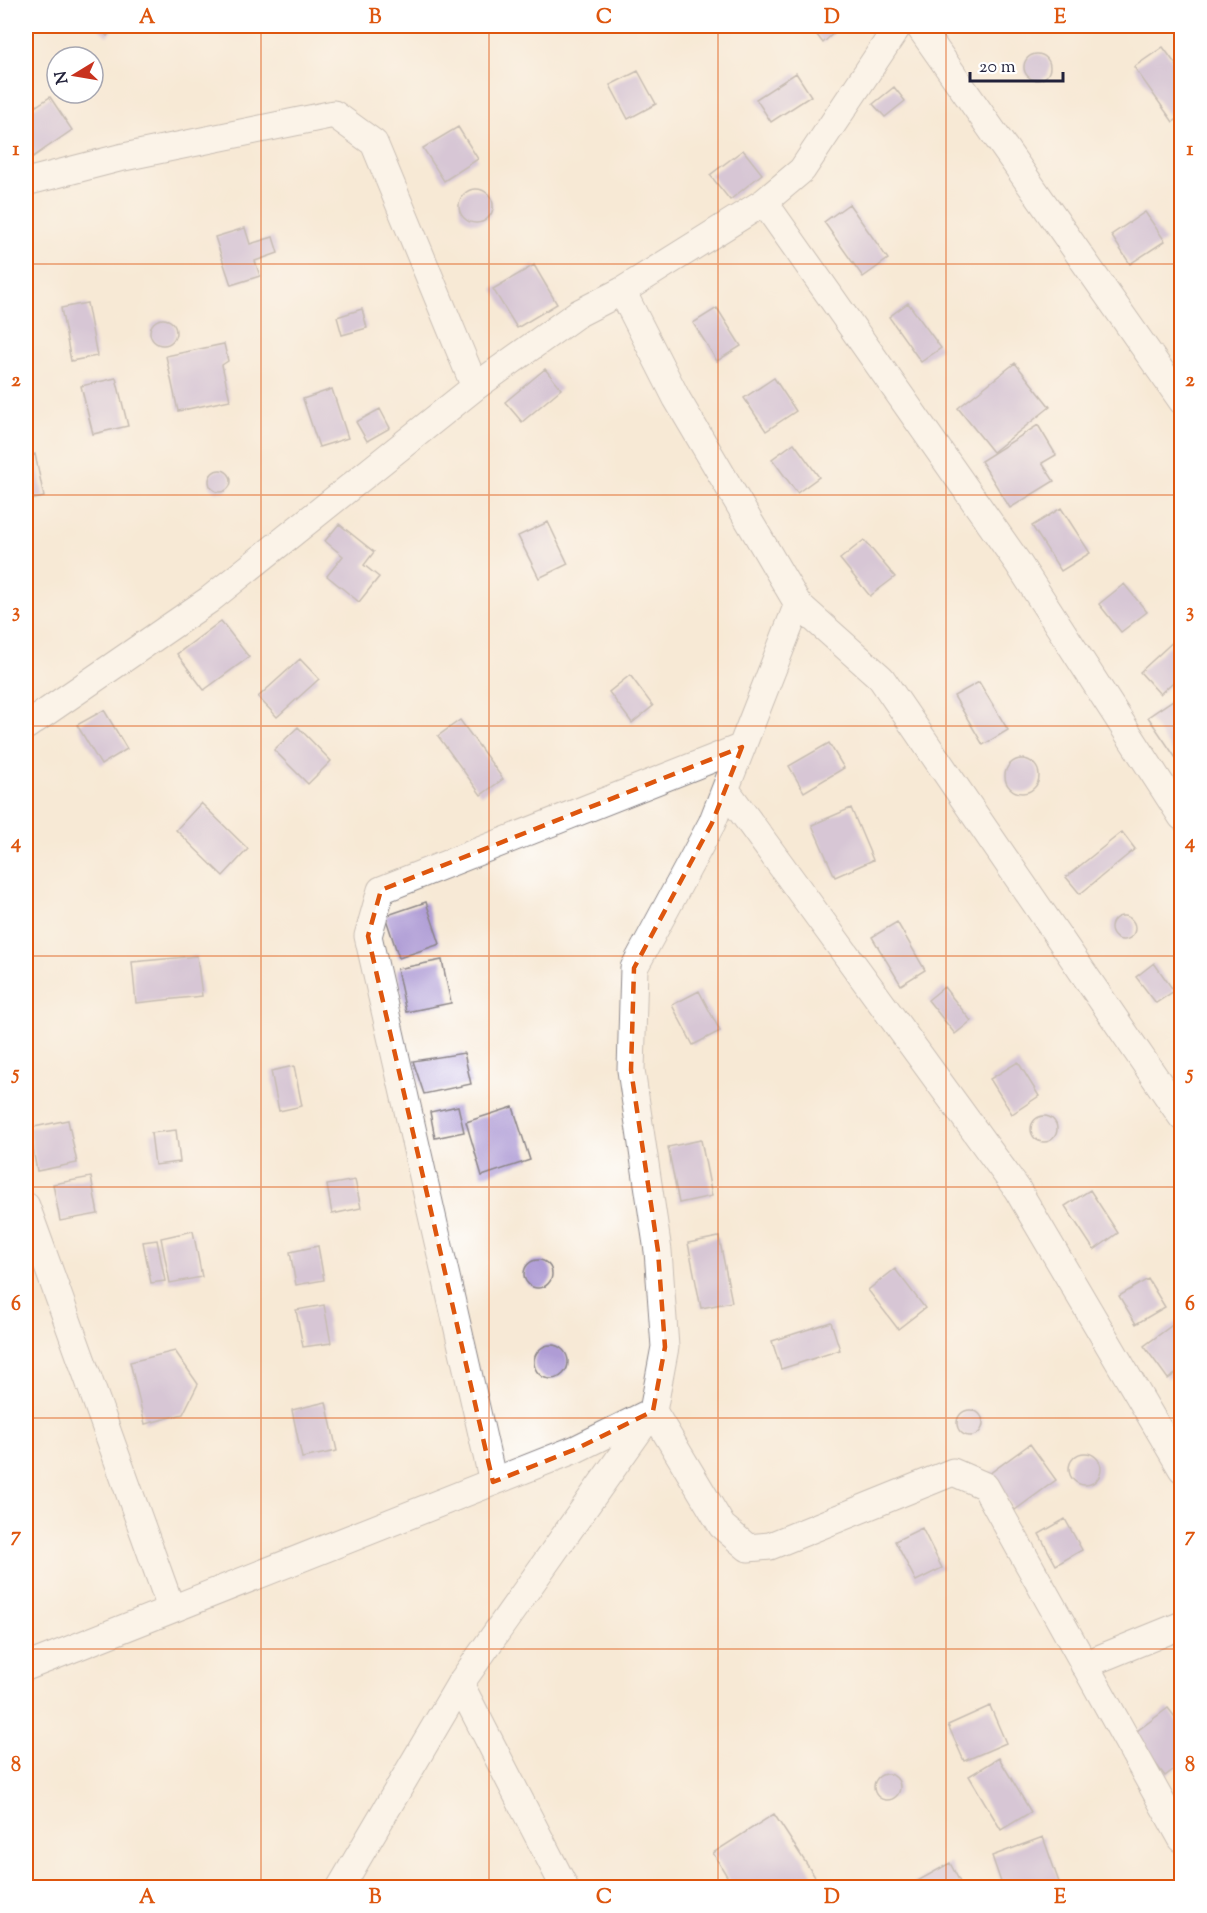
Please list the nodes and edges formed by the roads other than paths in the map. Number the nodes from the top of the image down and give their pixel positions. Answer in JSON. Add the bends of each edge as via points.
{"nodes":[{"id":1,"x":898,"y":26,"type":"edge"},
{"id":2,"x":919,"y":26,"type":"edge"},
{"id":3,"x":26,"y":182,"type":"edge"},
{"id":4,"x":764,"y":202,"type":"junction"},
{"id":5,"x":622,"y":291,"type":"junction"},
{"id":6,"x":475,"y":387,"type":"junction"},
{"id":7,"x":1182,"y":401,"type":"edge"},
{"id":8,"x":798,"y":604,"type":"junction"},
{"id":9,"x":26,"y":726,"type":"edge"},
{"id":10,"x":742,"y":747,"type":"junction"},
{"id":11,"x":726,"y":789,"type":"junction"},
{"id":12,"x":1182,"y":817,"type":"edge"},
{"id":13,"x":1182,"y":1117,"type":"edge"},
{"id":14,"x":26,"y":1206,"type":"edge"},
{"id":15,"x":653,"y":1410,"type":"junction"},
{"id":16,"x":1182,"y":1468,"type":"edge"},
{"id":17,"x":493,"y":1482,"type":"junction"},
{"id":18,"x":171,"y":1608,"type":"junction"},
{"id":19,"x":1182,"y":1625,"type":"edge"},
{"id":20,"x":1084,"y":1665,"type":"junction"},
{"id":21,"x":26,"y":1666,"type":"edge"},
{"id":22,"x":460,"y":1684,"type":"junction"},
{"id":23,"x":1182,"y":1839,"type":"edge"},
{"id":24,"x":347,"y":1884,"type":"edge"},
{"id":25,"x":565,"y":1887,"type":"edge"}],
"edges":[{"from":1,"to":4,"type":"street","via":[[802,170]]},
{"from":2,"to":7,"type":"street"},
{"from":3,"to":6,"type":"street","via":[[119,158],[334,114],[374,143]]},
{"from":4,"to":5,"type":"street"},
{"from":4,"to":12,"type":"street","via":[[1018,563]]},
{"from":5,"to":6,"type":"street","via":[[577,314]]},
{"from":5,"to":8,"type":"street","via":[[677,399]]},
{"from":6,"to":9,"type":"street","via":[[209,600]]},
{"from":8,"to":10,"type":"street"},
{"from":8,"to":13,"type":"street","via":[[881,678]]},
{"from":10,"to":11,"type":"street"},
{"from":10,"to":17,"type":"street","via":[[381,890],[368,936]]},
{"from":11,"to":15,"type":"street","via":[[712,823],[634,968],[631,1070],[658,1251],[665,1347]]},
{"from":11,"to":16,"type":"street","via":[[1017,1189]]},
{"from":14,"to":18,"type":"street"},
{"from":15,"to":17,"type":"street","via":[[576,1449]]},
{"from":15,"to":20,"type":"street","via":[[722,1526],[748,1548],[770,1546],[952,1472],[984,1486]]},
{"from":15,"to":22,"type":"street"},
{"from":17,"to":18,"type":"street"},
{"from":18,"to":21,"type":"street"},
{"from":19,"to":20,"type":"street"},
{"from":20,"to":23,"type":"street"},
{"from":22,"to":24,"type":"street"},
{"from":22,"to":25,"type":"street"}]}
